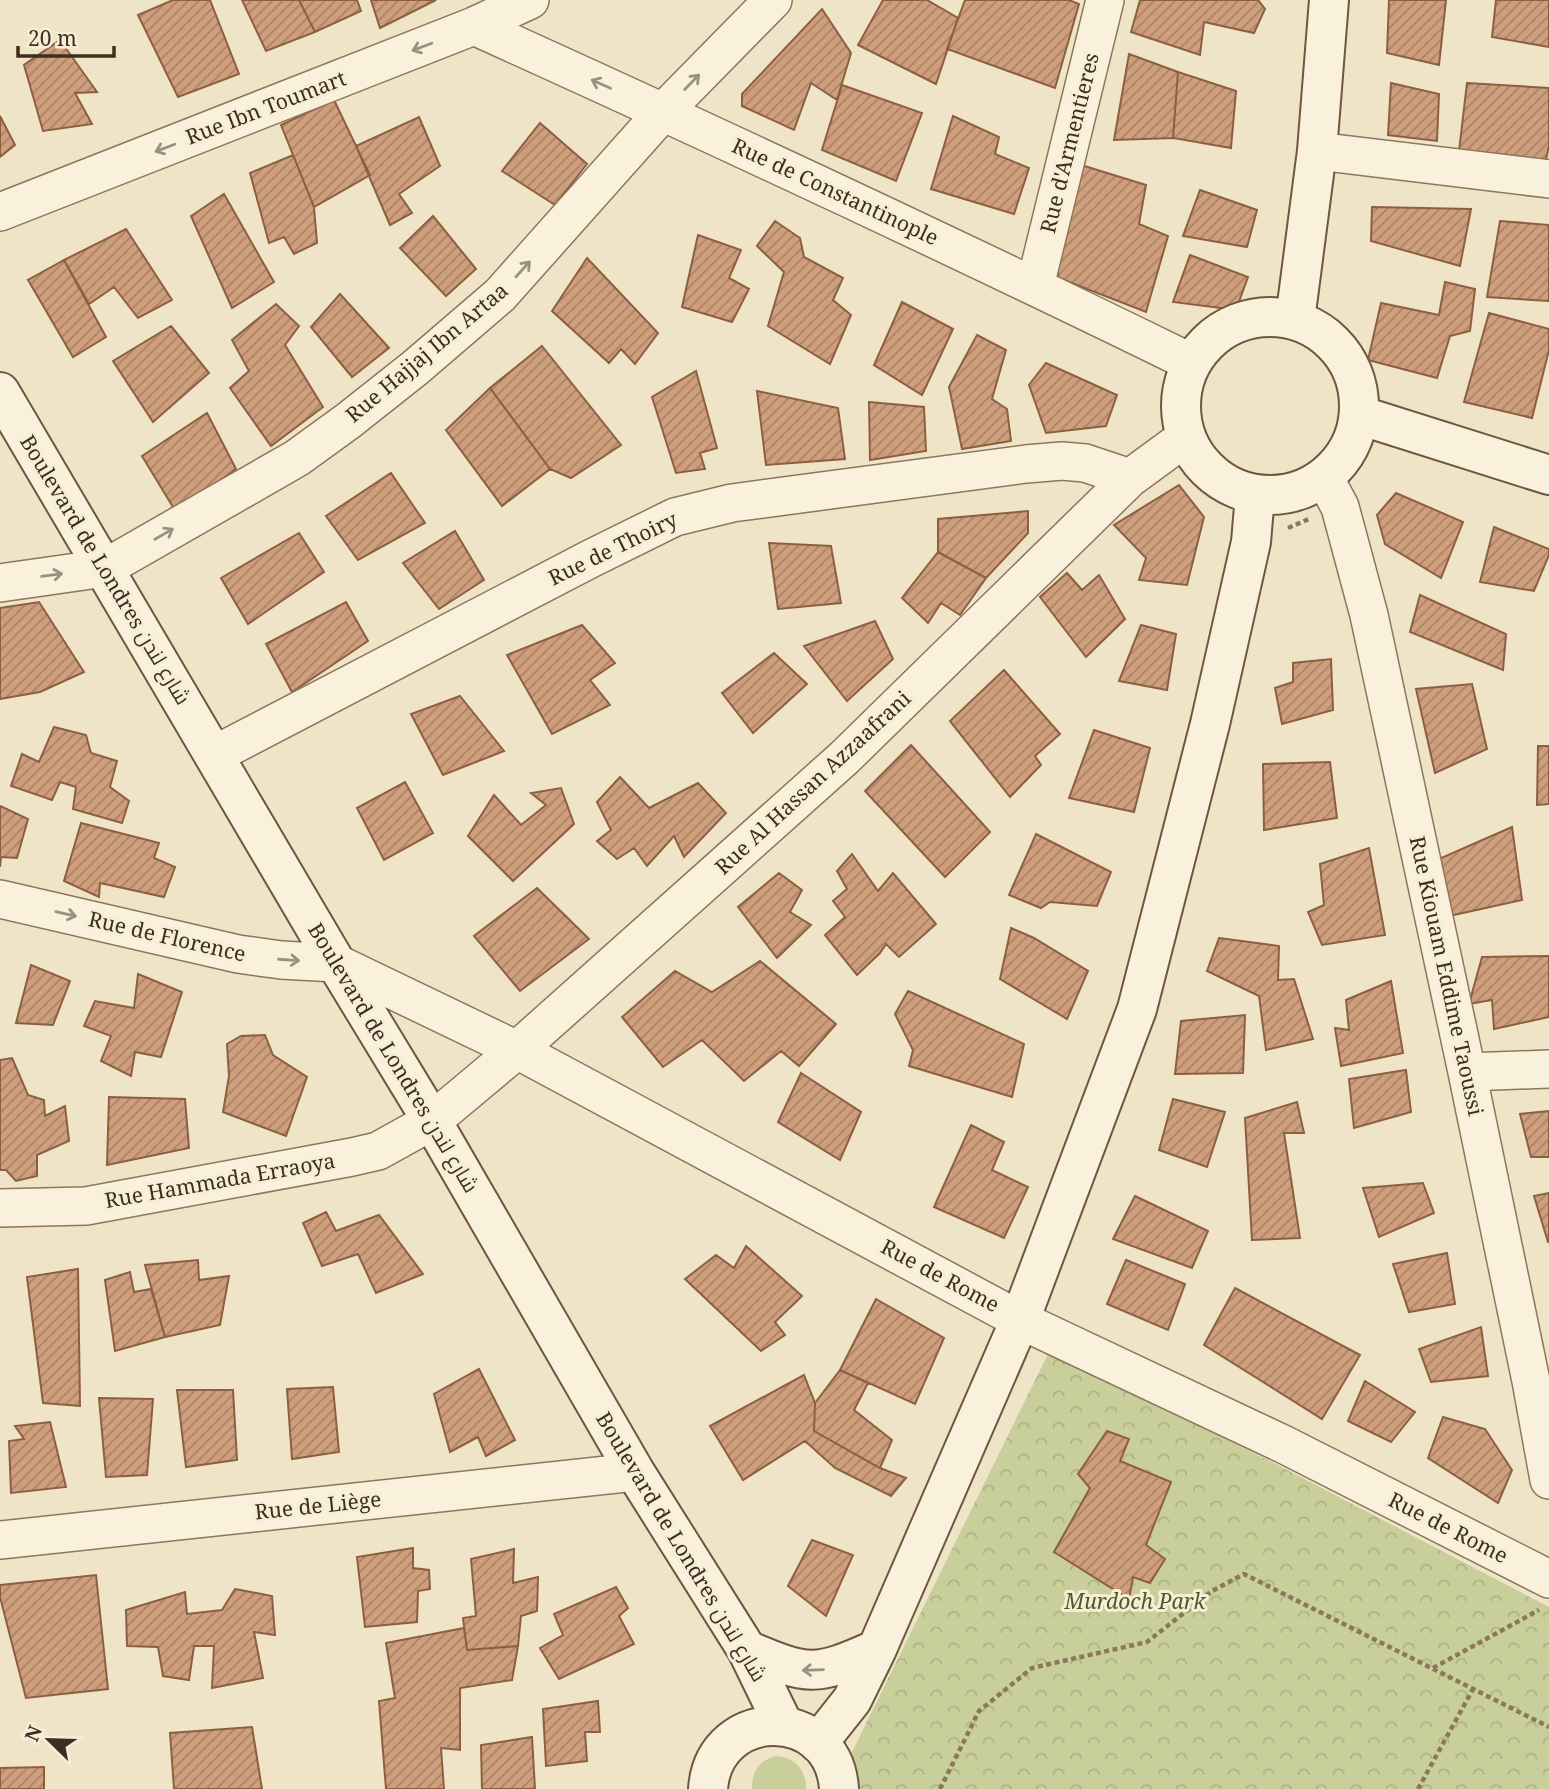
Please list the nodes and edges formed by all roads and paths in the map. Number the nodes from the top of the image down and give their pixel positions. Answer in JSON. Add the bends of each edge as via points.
{"nodes":[{"id":1,"x":530,"y":0,"type":"edge"},
{"id":2,"x":773,"y":0,"type":"edge"},
{"id":3,"x":1105,"y":0,"type":"edge"},
{"id":4,"x":1329,"y":0,"type":"edge"},
{"id":5,"x":474,"y":26,"type":"junction"},
{"id":6,"x":663,"y":112,"type":"junction"},
{"id":7,"x":1317,"y":150,"type":"junction"},
{"id":8,"x":1549,"y":179,"type":"edge"},
{"id":9,"x":0,"y":212,"type":"edge"},
{"id":10,"x":1035,"y":286,"type":"junction"},
{"id":11,"x":1295,"y":320,"type":"junction"},
{"id":12,"x":1192,"y":363,"type":"junction"},
{"id":13,"x":0,"y":392,"type":"edge"},
{"id":14,"x":1359,"y":415,"type":"junction"},
{"id":15,"x":1186,"y":437,"type":"junction"},
{"id":16,"x":1549,"y":475,"type":"edge"},
{"id":17,"x":1130,"y":478,"type":"junction"},
{"id":18,"x":1332,"y":492,"type":"junction"},
{"id":19,"x":1255,"y":495,"type":"junction"},
{"id":20,"x":1251,"y":542,"type":"junction"},
{"id":21,"x":105,"y":568,"type":"junction"},
{"id":22,"x":0,"y":583,"type":"edge"},
{"id":23,"x":214,"y":755,"type":"junction"},
{"id":24,"x":0,"y":899,"type":"edge"},
{"id":25,"x":336,"y":963,"type":"junction"},
{"id":26,"x":517,"y":1050,"type":"junction"},
{"id":27,"x":1549,"y":1069,"type":"edge"},
{"id":28,"x":1467,"y":1072,"type":"junction"},
{"id":29,"x":432,"y":1121,"type":"junction"},
{"id":30,"x":0,"y":1208,"type":"edge"},
{"id":31,"x":1020,"y":1320,"type":"junction"},
{"id":32,"x":635,"y":1472,"type":"junction"},
{"id":33,"x":1549,"y":1480,"type":"edge"},
{"id":34,"x":0,"y":1540,"type":"edge"},
{"id":35,"x":1549,"y":1579,"type":"edge"},
{"id":36,"x":1549,"y":1605,"type":"edge"},
{"id":37,"x":877,"y":1649,"type":"junction"},
{"id":38,"x":747,"y":1650,"type":"junction"},
{"id":39,"x":1433,"y":1669,"type":"junction"},
{"id":40,"x":1473,"y":1689,"type":"junction"},
{"id":41,"x":784,"y":1726,"type":"junction"},
{"id":42,"x":1549,"y":1727,"type":"edge"},
{"id":43,"x":818,"y":1743,"type":"junction"},
{"id":44,"x":708,"y":1789,"type":"edge"},
{"id":45,"x":839,"y":1789,"type":"edge"},
{"id":46,"x":940,"y":1789,"type":"edge"},
{"id":47,"x":1418,"y":1789,"type":"edge"}],
"edges":[{"from":1,"to":5,"type":"street","name":"Rue Ibn Toumart"},
{"from":6,"to":2,"type":"street","name":"Rue Hajjaj Ibn Artaa","one_way":true},
{"from":3,"to":10,"type":"street","name":"Rue d'Armentieres"},
{"from":4,"to":7,"type":"street"},
{"from":6,"to":5,"type":"street","name":"Rue de Constantinople","one_way":true},
{"from":5,"to":9,"type":"street","name":"Rue Ibn Toumart","one_way":true},
{"from":6,"to":10,"type":"street","name":"Rue de Constantinople"},
{"from":21,"to":6,"type":"street","name":"Rue Hajjaj Ibn Artaa","one_way":true,"via":[[298,458],[415,368],[500,295]]},
{"from":7,"to":8,"type":"street"},
{"from":7,"to":11,"type":"street"},
{"from":10,"to":12,"type":"street","name":"Rue de Constantinople"},
{"from":11,"to":12,"type":"street","via":[[1265,317],[1236,324],[1211,340]]},
{"from":11,"to":14,"type":"street","via":[[1324,335],[1346,359],[1358,389]]},
{"from":12,"to":15,"type":"street","via":[[1181,399]]},
{"from":13,"to":21,"type":"street","name":"Boulevard de Londres شارع لندن"},
{"from":14,"to":16,"type":"street"},
{"from":14,"to":18,"type":"street"},
{"from":15,"to":17,"type":"street","name":"Rue Al Hassan Azzaafrani"},
{"from":15,"to":19,"type":"street","via":[[1206,469],[1220,481]]},
{"from":17,"to":23,"type":"street","name":"Rue de Thoiry","via":[[1086,463],[1026,464],[732,503],[675,517]]},
{"from":17,"to":26,"type":"street","name":"Rue Al Hassan Azzaafrani","via":[[844,758]]},
{"from":18,"to":19,"type":"street","via":[[1309,486],[1292,493]]},
{"from":18,"to":20,"type":"path"},
{"from":18,"to":28,"type":"street","name":"Rue Kiouam Eddime Taoussi","via":[[1369,615]]},
{"from":19,"to":20,"type":"street"},
{"from":20,"to":31,"type":"street","via":[[1137,1009]]},
{"from":22,"to":21,"type":"street","name":"Rue Hajjaj Ibn Artaa","one_way":true},
{"from":21,"to":23,"type":"street","name":"Boulevard de Londres شارع لندن"},
{"from":23,"to":25,"type":"street","name":"Boulevard de Londres شارع لندن"},
{"from":24,"to":25,"type":"street","name":"Rue de Florence","one_way":true,"via":[[237,954]]},
{"from":25,"to":26,"type":"street","name":"Rue de Rome"},
{"from":25,"to":29,"type":"street","name":"Boulevard de Londres شارع لندن"},
{"from":26,"to":29,"type":"street","name":"Rue Al Hassan Azzaafrani"},
{"from":26,"to":31,"type":"street","name":"Rue de Rome"},
{"from":27,"to":28,"type":"street"},
{"from":28,"to":33,"type":"street","name":"Rue Kiouam Eddime Taoussi"},
{"from":29,"to":30,"type":"street","name":"Rue Hammada Erraoya","via":[[379,1151],[352,1157],[86,1206]]},
{"from":29,"to":32,"type":"street","name":"Boulevard de Londres شارع لندن"},
{"from":31,"to":35,"type":"street","name":"Rue de Rome","via":[[1285,1445]]},
{"from":31,"to":37,"type":"street"},
{"from":32,"to":34,"type":"street","name":"Rue de Liège"},
{"from":32,"to":38,"type":"street","name":"Boulevard de Londres شارع لندن"},
{"from":36,"to":39,"type":"path"},
{"from":37,"to":38,"type":"street","one_way":true,"via":[[820,1671],[785,1667]]},
{"from":37,"to":43,"type":"street","via":[[852,1700]]},
{"from":38,"to":41,"type":"street","name":"Boulevard de Londres شارع لندن"},
{"from":39,"to":40,"type":"path"},
{"from":39,"to":46,"type":"path","via":[[1244,1574],[1212,1591],[1147,1642],[1032,1668],[979,1711]]},
{"from":40,"to":42,"type":"path"},
{"from":40,"to":47,"type":"path"},
{"from":41,"to":43,"type":"street","via":[[804,1732]]},
{"from":41,"to":44,"type":"street","via":[[754,1728],[731,1741],[715,1762]]},
{"from":43,"to":45,"type":"street","via":[[834,1766]]}]}
